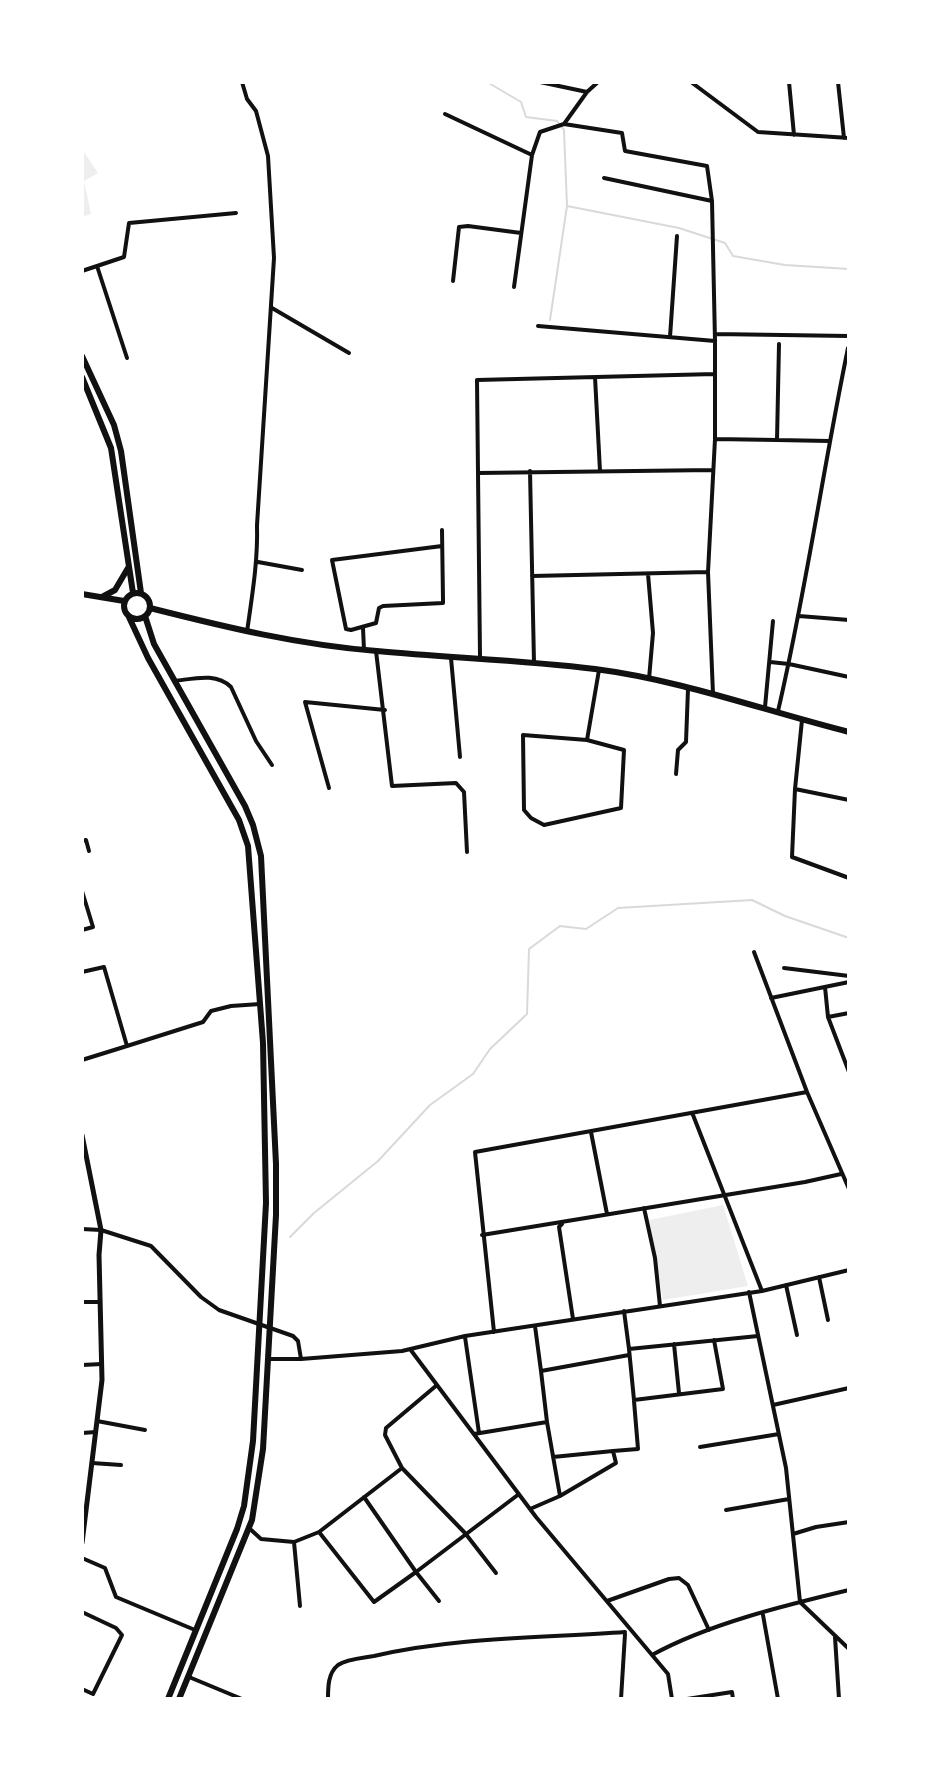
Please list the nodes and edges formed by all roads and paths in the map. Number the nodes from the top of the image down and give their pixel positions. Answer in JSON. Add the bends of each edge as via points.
{"nodes":[{"id":1,"x":242,"y":82,"type":"edge"},
{"id":2,"x":540,"y":82,"type":"edge"},
{"id":3,"x":598,"y":82,"type":"edge"},
{"id":4,"x":691,"y":82,"type":"edge"},
{"id":5,"x":789,"y":82,"type":"edge"},
{"id":6,"x":838,"y":82,"type":"edge"},
{"id":7,"x":587,"y":92,"type":"junction"},
{"id":8,"x":445,"y":114,"type":"dead end"},
{"id":9,"x":564,"y":124,"type":"junction"},
{"id":10,"x":794,"y":135,"type":"junction"},
{"id":11,"x":846,"y":138,"type":"edge"},
{"id":12,"x":532,"y":155,"type":"junction"},
{"id":13,"x":604,"y":178,"type":"dead end"},
{"id":14,"x":712,"y":201,"type":"junction"},
{"id":15,"x":236,"y":213,"type":"dead end"},
{"id":16,"x":521,"y":233,"type":"junction"},
{"id":17,"x":677,"y":236,"type":"dead end"},
{"id":18,"x":97,"y":266,"type":"junction"},
{"id":19,"x":82,"y":271,"type":"edge"},
{"id":20,"x":453,"y":281,"type":"dead end"},
{"id":21,"x":514,"y":287,"type":"dead end"},
{"id":22,"x":272,"y":308,"type":"junction"},
{"id":23,"x":538,"y":326,"type":"dead end"},
{"id":24,"x":715,"y":334,"type":"junction"},
{"id":25,"x":849,"y":336,"type":"edge"},
{"id":26,"x":670,"y":337,"type":"junction"},
{"id":27,"x":715,"y":341,"type":"junction"},
{"id":28,"x":779,"y":344,"type":"dead end"},
{"id":29,"x":848,"y":348,"type":"edge"},
{"id":30,"x":349,"y":353,"type":"dead end"},
{"id":31,"x":82,"y":356,"type":"edge"},
{"id":32,"x":127,"y":358,"type":"dead end"},
{"id":33,"x":715,"y":374,"type":"junction"},
{"id":34,"x":82,"y":377,"type":"edge"},
{"id":35,"x":595,"y":377,"type":"junction"},
{"id":36,"x":715,"y":439,"type":"junction"},
{"id":37,"x":777,"y":440,"type":"junction"},
{"id":38,"x":829,"y":441,"type":"junction"},
{"id":39,"x":713,"y":470,"type":"junction"},
{"id":40,"x":530,"y":471,"type":"junction"},
{"id":41,"x":600,"y":471,"type":"junction"},
{"id":42,"x":478,"y":473,"type":"junction"},
{"id":43,"x":442,"y":530,"type":"dead end"},
{"id":44,"x":442,"y":546,"type":"junction"},
{"id":45,"x":258,"y":562,"type":"junction"},
{"id":46,"x":129,"y":567,"type":"junction"},
{"id":47,"x":302,"y":570,"type":"dead end"},
{"id":48,"x":708,"y":572,"type":"junction"},
{"id":49,"x":648,"y":574,"type":"junction"},
{"id":50,"x":532,"y":576,"type":"junction"},
{"id":51,"x":133,"y":593,"type":"junction"},
{"id":52,"x":141,"y":593,"type":"junction"},
{"id":53,"x":82,"y":594,"type":"edge"},
{"id":54,"x":102,"y":597,"type":"junction"},
{"id":55,"x":124,"y":601,"type":"junction"},
{"id":56,"x":150,"y":608,"type":"junction"},
{"id":57,"x":128,"y":615,"type":"junction"},
{"id":58,"x":145,"y":616,"type":"junction"},
{"id":59,"x":799,"y":616,"type":"junction"},
{"id":60,"x":849,"y":620,"type":"edge"},
{"id":61,"x":773,"y":621,"type":"dead end"},
{"id":62,"x":363,"y":628,"type":"junction"},
{"id":63,"x":247,"y":633,"type":"junction"},
{"id":64,"x":364,"y":650,"type":"junction"},
{"id":65,"x":376,"y":651,"type":"junction"},
{"id":66,"x":451,"y":655,"type":"junction"},
{"id":67,"x":480,"y":657,"type":"junction"},
{"id":68,"x":770,"y":662,"type":"junction"},
{"id":69,"x":534,"y":663,"type":"junction"},
{"id":70,"x":789,"y":664,"type":"junction"},
{"id":71,"x":599,"y":670,"type":"junction"},
{"id":72,"x":849,"y":677,"type":"edge"},
{"id":73,"x":648,"y":680,"type":"junction"},
{"id":74,"x":174,"y":681,"type":"junction"},
{"id":75,"x":688,"y":689,"type":"junction"},
{"id":76,"x":713,"y":695,"type":"junction"},
{"id":77,"x":385,"y":710,"type":"junction"},
{"id":78,"x":764,"y":710,"type":"junction"},
{"id":79,"x":777,"y":714,"type":"junction"},
{"id":80,"x":802,"y":720,"type":"junction"},
{"id":81,"x":849,"y":732,"type":"edge"},
{"id":82,"x":587,"y":740,"type":"junction"},
{"id":83,"x":460,"y":757,"type":"dead end"},
{"id":84,"x":272,"y":765,"type":"dead end"},
{"id":85,"x":676,"y":774,"type":"dead end"},
{"id":86,"x":329,"y":788,"type":"dead end"},
{"id":87,"x":795,"y":789,"type":"junction"},
{"id":88,"x":849,"y":800,"type":"edge"},
{"id":89,"x":82,"y":841,"type":"edge"},
{"id":90,"x":89,"y":851,"type":"dead end"},
{"id":91,"x":467,"y":852,"type":"dead end"},
{"id":92,"x":849,"y":878,"type":"edge"},
{"id":93,"x":82,"y":891,"type":"edge"},
{"id":94,"x":82,"y":930,"type":"edge"},
{"id":95,"x":754,"y":952,"type":"dead end"},
{"id":96,"x":784,"y":968,"type":"dead end"},
{"id":97,"x":82,"y":972,"type":"edge"},
{"id":98,"x":849,"y":979,"type":"edge"},
{"id":99,"x":825,"y":987,"type":"junction"},
{"id":100,"x":771,"y":998,"type":"junction"},
{"id":101,"x":260,"y":1004,"type":"junction"},
{"id":102,"x":849,"y":1013,"type":"edge"},
{"id":103,"x":828,"y":1017,"type":"junction"},
{"id":104,"x":127,"y":1046,"type":"junction"},
{"id":105,"x":82,"y":1060,"type":"edge"},
{"id":106,"x":849,"y":1072,"type":"edge"},
{"id":107,"x":807,"y":1092,"type":"junction"},
{"id":108,"x":693,"y":1115,"type":"junction"},
{"id":109,"x":591,"y":1132,"type":"junction"},
{"id":110,"x":82,"y":1135,"type":"edge"},
{"id":111,"x":841,"y":1174,"type":"junction"},
{"id":112,"x":849,"y":1189,"type":"edge"},
{"id":113,"x":724,"y":1195,"type":"junction"},
{"id":114,"x":644,"y":1208,"type":"junction"},
{"id":115,"x":607,"y":1214,"type":"junction"},
{"id":116,"x":565,"y":1221,"type":"junction"},
{"id":117,"x":82,"y":1229,"type":"edge"},
{"id":118,"x":101,"y":1230,"type":"junction"},
{"id":119,"x":482,"y":1235,"type":"junction"},
{"id":120,"x":849,"y":1270,"type":"edge"},
{"id":121,"x":819,"y":1277,"type":"junction"},
{"id":122,"x":786,"y":1285,"type":"junction"},
{"id":123,"x":762,"y":1291,"type":"junction"},
{"id":124,"x":749,"y":1292,"type":"junction"},
{"id":125,"x":82,"y":1302,"type":"edge"},
{"id":126,"x":100,"y":1302,"type":"junction"},
{"id":127,"x":660,"y":1306,"type":"junction"},
{"id":128,"x":624,"y":1311,"type":"junction"},
{"id":129,"x":573,"y":1319,"type":"junction"},
{"id":130,"x":828,"y":1320,"type":"dead end"},
{"id":131,"x":259,"y":1323,"type":"junction"},
{"id":132,"x":535,"y":1326,"type":"junction"},
{"id":133,"x":269,"y":1327,"type":"junction"},
{"id":134,"x":494,"y":1332,"type":"junction"},
{"id":135,"x":797,"y":1335,"type":"dead end"},
{"id":136,"x":465,"y":1336,"type":"junction"},
{"id":137,"x":758,"y":1336,"type":"junction"},
{"id":138,"x":714,"y":1340,"type":"junction"},
{"id":139,"x":674,"y":1344,"type":"junction"},
{"id":140,"x":410,"y":1349,"type":"junction"},
{"id":141,"x":629,"y":1349,"type":"junction"},
{"id":142,"x":629,"y":1355,"type":"junction"},
{"id":143,"x":268,"y":1359,"type":"junction"},
{"id":144,"x":301,"y":1359,"type":"junction"},
{"id":145,"x":102,"y":1364,"type":"junction"},
{"id":146,"x":82,"y":1365,"type":"edge"},
{"id":147,"x":541,"y":1371,"type":"junction"},
{"id":148,"x":437,"y":1385,"type":"junction"},
{"id":149,"x":849,"y":1388,"type":"edge"},
{"id":150,"x":679,"y":1395,"type":"junction"},
{"id":151,"x":634,"y":1400,"type":"junction"},
{"id":152,"x":773,"y":1405,"type":"junction"},
{"id":153,"x":97,"y":1421,"type":"junction"},
{"id":154,"x":547,"y":1422,"type":"junction"},
{"id":155,"x":145,"y":1430,"type":"dead end"},
{"id":156,"x":96,"y":1432,"type":"junction"},
{"id":157,"x":82,"y":1433,"type":"edge"},
{"id":158,"x":476,"y":1434,"type":"junction"},
{"id":159,"x":779,"y":1434,"type":"junction"},
{"id":160,"x":700,"y":1447,"type":"dead end"},
{"id":161,"x":613,"y":1451,"type":"junction"},
{"id":162,"x":553,"y":1457,"type":"junction"},
{"id":163,"x":92,"y":1463,"type":"junction"},
{"id":164,"x":121,"y":1465,"type":"dead end"},
{"id":165,"x":402,"y":1468,"type":"junction"},
{"id":166,"x":519,"y":1494,"type":"junction"},
{"id":167,"x":560,"y":1496,"type":"junction"},
{"id":168,"x":364,"y":1497,"type":"junction"},
{"id":169,"x":85,"y":1498,"type":"edge"},
{"id":170,"x":789,"y":1499,"type":"junction"},
{"id":171,"x":530,"y":1509,"type":"junction"},
{"id":172,"x":726,"y":1510,"type":"dead end"},
{"id":173,"x":849,"y":1522,"type":"edge"},
{"id":174,"x":249,"y":1528,"type":"junction"},
{"id":175,"x":319,"y":1532,"type":"junction"},
{"id":176,"x":465,"y":1534,"type":"junction"},
{"id":177,"x":793,"y":1534,"type":"junction"},
{"id":178,"x":294,"y":1542,"type":"junction"},
{"id":179,"x":82,"y":1543,"type":"edge"},
{"id":180,"x":82,"y":1558,"type":"edge"},
{"id":181,"x":416,"y":1572,"type":"junction"},
{"id":182,"x":496,"y":1573,"type":"dead end"},
{"id":183,"x":849,"y":1590,"type":"edge"},
{"id":184,"x":439,"y":1601,"type":"dead end"},
{"id":185,"x":607,"y":1601,"type":"junction"},
{"id":186,"x":800,"y":1602,"type":"junction"},
{"id":187,"x":300,"y":1606,"type":"dead end"},
{"id":188,"x":82,"y":1612,"type":"edge"},
{"id":189,"x":762,"y":1614,"type":"junction"},
{"id":190,"x":626,"y":1624,"type":"junction"},
{"id":191,"x":197,"y":1631,"type":"junction"},
{"id":192,"x":709,"y":1631,"type":"junction"},
{"id":193,"x":625,"y":1632,"type":"junction"},
{"id":194,"x":835,"y":1635,"type":"junction"},
{"id":195,"x":849,"y":1649,"type":"edge"},
{"id":196,"x":652,"y":1655,"type":"junction"},
{"id":197,"x":188,"y":1677,"type":"junction"},
{"id":198,"x":82,"y":1689,"type":"edge"},
{"id":199,"x":168,"y":1699,"type":"edge"},
{"id":200,"x":179,"y":1699,"type":"edge"},
{"id":201,"x":242,"y":1699,"type":"edge"},
{"id":202,"x":328,"y":1699,"type":"edge"},
{"id":203,"x":621,"y":1699,"type":"edge"},
{"id":204,"x":672,"y":1699,"type":"edge"},
{"id":205,"x":687,"y":1699,"type":"edge"},
{"id":206,"x":733,"y":1699,"type":"edge"},
{"id":207,"x":778,"y":1699,"type":"edge"},
{"id":208,"x":839,"y":1699,"type":"edge"}],
"edges":[{"from":1,"to":22,"type":"street","via":[[268,156]]},
{"from":2,"to":7,"type":"street"},
{"from":3,"to":7,"type":"street"},
{"from":4,"to":10,"type":"street","via":[[758,132]]},
{"from":5,"to":10,"type":"street"},
{"from":6,"to":11,"type":"street"},
{"from":7,"to":9,"type":"street"},
{"from":8,"to":12,"type":"street"},
{"from":9,"to":12,"type":"street","via":[[540,132]]},
{"from":9,"to":14,"type":"street","via":[[622,133],[625,151],[707,166]]},
{"from":10,"to":11,"type":"street"},
{"from":12,"to":16,"type":"street"},
{"from":13,"to":14,"type":"street"},
{"from":14,"to":24,"type":"street"},
{"from":15,"to":18,"type":"street","via":[[129,223],[124,257]]},
{"from":16,"to":20,"type":"street","via":[[459,227]]},
{"from":16,"to":21,"type":"street"},
{"from":17,"to":26,"type":"street"},
{"from":18,"to":19,"type":"street"},
{"from":18,"to":32,"type":"street"},
{"from":22,"to":30,"type":"street"},
{"from":22,"to":45,"type":"street"},
{"from":23,"to":26,"type":"street"},
{"from":24,"to":25,"type":"street"},
{"from":24,"to":27,"type":"street"},
{"from":26,"to":27,"type":"street"},
{"from":27,"to":33,"type":"street"},
{"from":28,"to":37,"type":"street"},
{"from":29,"to":38,"type":"street"},
{"from":31,"to":52,"type":"main road","via":[[121,451]]},
{"from":33,"to":35,"type":"street"},
{"from":33,"to":36,"type":"street"},
{"from":34,"to":46,"type":"main road","via":[[111,448]]},
{"from":35,"to":41,"type":"street"},
{"from":35,"to":42,"type":"street","via":[[477,380]]},
{"from":36,"to":37,"type":"street"},
{"from":36,"to":39,"type":"street"},
{"from":37,"to":38,"type":"street"},
{"from":38,"to":59,"type":"street"},
{"from":39,"to":41,"type":"street"},
{"from":39,"to":48,"type":"street"},
{"from":40,"to":41,"type":"street"},
{"from":40,"to":42,"type":"street"},
{"from":40,"to":50,"type":"street"},
{"from":42,"to":67,"type":"street"},
{"from":43,"to":44,"type":"street"},
{"from":44,"to":62,"type":"street","via":[[443,603],[383,606],[376,623]]},
{"from":44,"to":62,"type":"street","via":[[332,560],[345,626]]},
{"from":45,"to":47,"type":"street"},
{"from":45,"to":63,"type":"street"},
{"from":46,"to":51,"type":"main road"},
{"from":46,"to":54,"type":"main road","via":[[119,585]]},
{"from":48,"to":49,"type":"street"},
{"from":48,"to":76,"type":"street"},
{"from":49,"to":50,"type":"street"},
{"from":49,"to":73,"type":"street","via":[[653,633]]},
{"from":50,"to":69,"type":"street"},
{"from":51,"to":52,"type":"main road"},
{"from":51,"to":55,"type":"main road"},
{"from":52,"to":56,"type":"main road"},
{"from":53,"to":54,"type":"main road"},
{"from":54,"to":55,"type":"main road"},
{"from":55,"to":57,"type":"main road"},
{"from":56,"to":58,"type":"main road"},
{"from":56,"to":63,"type":"main road"},
{"from":57,"to":58,"type":"main road"},
{"from":57,"to":101,"type":"main road","via":[[245,834]]},
{"from":58,"to":74,"type":"main road"},
{"from":59,"to":60,"type":"street"},
{"from":59,"to":70,"type":"street"},
{"from":61,"to":68,"type":"street"},
{"from":62,"to":64,"type":"street"},
{"from":63,"to":64,"type":"main road"},
{"from":64,"to":65,"type":"main road"},
{"from":65,"to":66,"type":"main road"},
{"from":65,"to":77,"type":"street"},
{"from":66,"to":67,"type":"main road"},
{"from":66,"to":83,"type":"street"},
{"from":67,"to":69,"type":"main road"},
{"from":68,"to":70,"type":"street"},
{"from":68,"to":78,"type":"street"},
{"from":69,"to":71,"type":"main road"},
{"from":70,"to":72,"type":"street"},
{"from":70,"to":79,"type":"street"},
{"from":71,"to":73,"type":"main road"},
{"from":71,"to":82,"type":"street"},
{"from":73,"to":75,"type":"main road"},
{"from":74,"to":84,"type":"street","via":[[210,677],[227,682]]},
{"from":74,"to":133,"type":"main road","via":[[245,806],[261,856],[276,1164]]},
{"from":75,"to":76,"type":"main road"},
{"from":75,"to":85,"type":"street","via":[[686,742],[678,750]]},
{"from":76,"to":78,"type":"main road"},
{"from":77,"to":86,"type":"street","via":[[305,702]]},
{"from":77,"to":91,"type":"street","via":[[392,786],[456,783],[464,792]]},
{"from":78,"to":79,"type":"main road"},
{"from":79,"to":80,"type":"main road"},
{"from":80,"to":81,"type":"main road"},
{"from":80,"to":87,"type":"street"},
{"from":82,"to":82,"type":"street","via":[[523,735],[524,810],[531,818],[544,825],[621,808],[624,750]]},
{"from":87,"to":88,"type":"street"},
{"from":87,"to":92,"type":"street","via":[[792,857]]},
{"from":89,"to":90,"type":"street"},
{"from":93,"to":94,"type":"street","via":[[93,927]]},
{"from":95,"to":100,"type":"street"},
{"from":96,"to":98,"type":"street"},
{"from":97,"to":104,"type":"street","via":[[104,967]]},
{"from":98,"to":99,"type":"street"},
{"from":99,"to":100,"type":"street"},
{"from":99,"to":103,"type":"street"},
{"from":100,"to":107,"type":"street"},
{"from":101,"to":104,"type":"street","via":[[211,1011],[203,1022]]},
{"from":101,"to":131,"type":"main road","via":[[266,1203]]},
{"from":102,"to":103,"type":"street"},
{"from":103,"to":106,"type":"street"},
{"from":104,"to":105,"type":"street"},
{"from":107,"to":108,"type":"street"},
{"from":107,"to":111,"type":"street"},
{"from":108,"to":109,"type":"street"},
{"from":108,"to":113,"type":"street"},
{"from":109,"to":115,"type":"street"},
{"from":109,"to":119,"type":"street","via":[[475,1152]]},
{"from":110,"to":118,"type":"street"},
{"from":111,"to":112,"type":"street"},
{"from":111,"to":113,"type":"street"},
{"from":113,"to":114,"type":"street"},
{"from":113,"to":123,"type":"street"},
{"from":114,"to":115,"type":"street"},
{"from":114,"to":127,"type":"street"},
{"from":115,"to":116,"type":"street"},
{"from":116,"to":119,"type":"street"},
{"from":116,"to":129,"type":"street","via":[[559,1227]]},
{"from":117,"to":118,"type":"street"},
{"from":118,"to":126,"type":"street"},
{"from":118,"to":131,"type":"street","via":[[151,1246],[219,1310]]},
{"from":119,"to":134,"type":"street"},
{"from":120,"to":121,"type":"street"},
{"from":121,"to":122,"type":"street"},
{"from":121,"to":130,"type":"street"},
{"from":122,"to":123,"type":"street"},
{"from":122,"to":135,"type":"street"},
{"from":123,"to":124,"type":"street"},
{"from":124,"to":127,"type":"street"},
{"from":124,"to":137,"type":"street"},
{"from":125,"to":126,"type":"street"},
{"from":126,"to":145,"type":"street"},
{"from":127,"to":128,"type":"street"},
{"from":128,"to":129,"type":"street"},
{"from":128,"to":141,"type":"street"},
{"from":129,"to":132,"type":"street"},
{"from":131,"to":133,"type":"street"},
{"from":131,"to":191,"type":"main road","via":[[244,1506]]},
{"from":132,"to":134,"type":"street"},
{"from":132,"to":147,"type":"street"},
{"from":133,"to":143,"type":"main road"},
{"from":133,"to":144,"type":"street","via":[[293,1336]]},
{"from":134,"to":136,"type":"street"},
{"from":136,"to":140,"type":"street"},
{"from":136,"to":158,"type":"street"},
{"from":137,"to":138,"type":"street"},
{"from":137,"to":152,"type":"street"},
{"from":138,"to":139,"type":"street"},
{"from":138,"to":150,"type":"street","via":[[723,1389]]},
{"from":139,"to":141,"type":"street"},
{"from":139,"to":150,"type":"street"},
{"from":140,"to":144,"type":"street"},
{"from":140,"to":148,"type":"street"},
{"from":141,"to":142,"type":"street"},
{"from":142,"to":147,"type":"street"},
{"from":142,"to":151,"type":"street"},
{"from":143,"to":144,"type":"street"},
{"from":143,"to":174,"type":"main road","via":[[263,1449]]},
{"from":145,"to":146,"type":"street"},
{"from":145,"to":153,"type":"street"},
{"from":147,"to":154,"type":"street"},
{"from":148,"to":158,"type":"street"},
{"from":148,"to":165,"type":"street","via":[[386,1428]]},
{"from":149,"to":152,"type":"street"},
{"from":150,"to":151,"type":"street"},
{"from":151,"to":161,"type":"street","via":[[638,1449]]},
{"from":152,"to":159,"type":"street"},
{"from":153,"to":155,"type":"street"},
{"from":153,"to":156,"type":"street"},
{"from":154,"to":158,"type":"street"},
{"from":154,"to":162,"type":"street"},
{"from":156,"to":157,"type":"street"},
{"from":156,"to":163,"type":"street"},
{"from":158,"to":166,"type":"street"},
{"from":159,"to":160,"type":"street"},
{"from":159,"to":170,"type":"street"},
{"from":161,"to":162,"type":"street"},
{"from":161,"to":167,"type":"street","via":[[616,1463]]},
{"from":162,"to":167,"type":"street"},
{"from":163,"to":164,"type":"street"},
{"from":163,"to":169,"type":"street"},
{"from":165,"to":168,"type":"street"},
{"from":165,"to":176,"type":"street"},
{"from":166,"to":171,"type":"street"},
{"from":166,"to":176,"type":"street"},
{"from":167,"to":171,"type":"street"},
{"from":168,"to":175,"type":"street"},
{"from":168,"to":181,"type":"street"},
{"from":169,"to":179,"type":"street"},
{"from":170,"to":172,"type":"street"},
{"from":170,"to":177,"type":"street"},
{"from":171,"to":185,"type":"street"},
{"from":173,"to":177,"type":"street"},
{"from":174,"to":178,"type":"street","via":[[261,1539]]},
{"from":174,"to":197,"type":"main road"},
{"from":175,"to":178,"type":"street"},
{"from":175,"to":181,"type":"street","via":[[374,1602]]},
{"from":176,"to":181,"type":"street"},
{"from":176,"to":182,"type":"street"},
{"from":177,"to":186,"type":"street"},
{"from":178,"to":187,"type":"street"},
{"from":180,"to":191,"type":"street","via":[[105,1568],[116,1597]]},
{"from":181,"to":184,"type":"street"},
{"from":183,"to":186,"type":"street"},
{"from":185,"to":190,"type":"street"},
{"from":185,"to":192,"type":"street","via":[[679,1578],[688,1585]]},
{"from":186,"to":189,"type":"street"},
{"from":186,"to":194,"type":"street"},
{"from":188,"to":198,"type":"street","via":[[122,1635],[93,1694]]},
{"from":189,"to":192,"type":"street"},
{"from":189,"to":207,"type":"street"},
{"from":190,"to":193,"type":"street"},
{"from":190,"to":196,"type":"street"},
{"from":191,"to":199,"type":"main road"},
{"from":192,"to":196,"type":"street"},
{"from":193,"to":202,"type":"street","via":[[451,1644],[357,1659],[330,1675]]},
{"from":193,"to":203,"type":"street"},
{"from":194,"to":195,"type":"street"},
{"from":194,"to":208,"type":"street"},
{"from":196,"to":204,"type":"street","via":[[668,1674]]},
{"from":197,"to":200,"type":"main road"},
{"from":197,"to":201,"type":"street"},
{"from":205,"to":206,"type":"street","via":[[732,1692]]}]}
